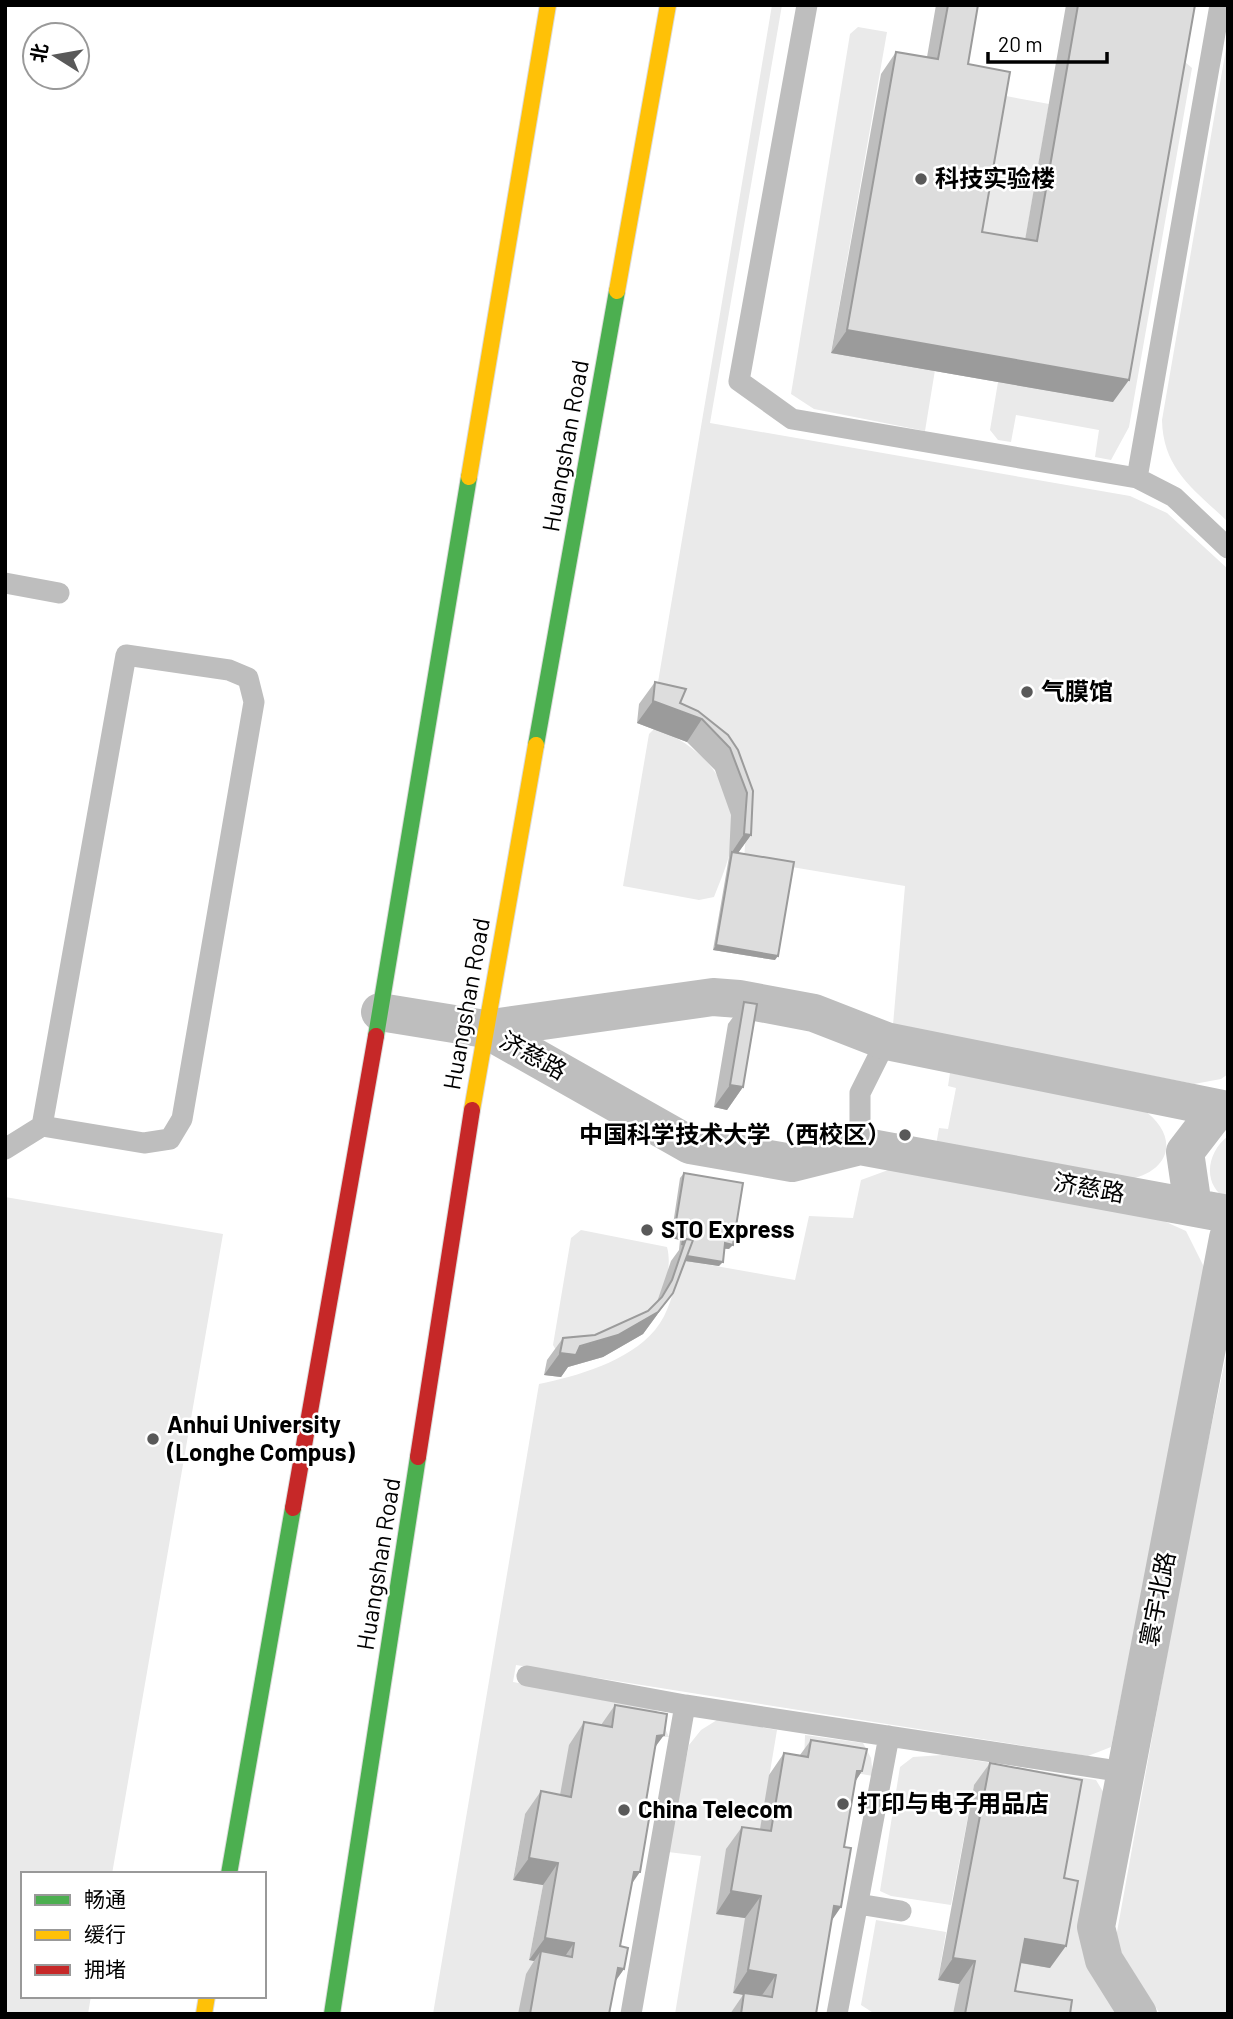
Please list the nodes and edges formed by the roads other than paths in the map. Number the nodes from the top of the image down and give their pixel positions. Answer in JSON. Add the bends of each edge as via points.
{"nodes":[{"id":1,"x":548,"y":5,"type":"edge"},
{"id":2,"x":667,"y":5,"type":"edge"},
{"id":3,"x":807,"y":5,"type":"edge"},
{"id":4,"x":1220,"y":5,"type":"edge"},
{"id":5,"x":1137,"y":478,"type":"junction"},
{"id":6,"x":1228,"y":548,"type":"edge"},
{"id":7,"x":5,"y":583,"type":"edge"},
{"id":8,"x":59,"y":593,"type":"dead end"},
{"id":9,"x":380,"y":1012,"type":"junction"},
{"id":10,"x":485,"y":1029,"type":"junction"},
{"id":11,"x":886,"y":1041,"type":"junction"},
{"id":12,"x":1223,"y":1110,"type":"edge"},
{"id":13,"x":42,"y":1126,"type":"junction"},
{"id":14,"x":860,"y":1146,"type":"junction"},
{"id":15,"x":5,"y":1149,"type":"edge"},
{"id":16,"x":1210,"y":1211,"type":"edge"},
{"id":17,"x":1228,"y":1238,"type":"edge"},
{"id":18,"x":527,"y":1676,"type":"dead end"},
{"id":19,"x":685,"y":1705,"type":"junction"},
{"id":20,"x":889,"y":1736,"type":"junction"},
{"id":21,"x":1125,"y":1772,"type":"junction"},
{"id":22,"x":229,"y":1872,"type":"edge"},
{"id":23,"x":858,"y":1904,"type":"junction"},
{"id":24,"x":901,"y":1911,"type":"dead end"},
{"id":25,"x":332,"y":2014,"type":"edge"},
{"id":26,"x":631,"y":2014,"type":"edge"},
{"id":27,"x":837,"y":2014,"type":"edge"},
{"id":28,"x":1138,"y":2014,"type":"edge"}],
"edges":[{"from":1,"to":9,"type":"main road"},
{"from":2,"to":10,"type":"main road","name":"Huangshan Road"},
{"from":3,"to":5,"type":"lane","via":[[739,381],[792,419]]},
{"from":4,"to":5,"type":"lane"},
{"from":5,"to":6,"type":"lane","via":[[1174,497]]},
{"from":7,"to":8,"type":"lane"},
{"from":9,"to":10,"type":"street"},
{"from":9,"to":22,"type":"main road"},
{"from":10,"to":11,"type":"street","name":"济慈路","via":[[713,997],[814,1013]]},
{"from":10,"to":14,"type":"street","name":"济慈路","via":[[690,1145],[792,1164]]},
{"from":10,"to":25,"type":"main road","name":"Huangshan Road"},
{"from":11,"to":12,"type":"street","name":"济慈路"},
{"from":11,"to":14,"type":"lane","via":[[860,1093]]},
{"from":12,"to":16,"type":"street","via":[[1185,1152]]},
{"from":13,"to":13,"type":"lane","via":[[126,655],[229,670],[248,678],[254,702],[182,1119],[170,1139],[144,1143]]},
{"from":13,"to":15,"type":"lane"},
{"from":14,"to":16,"type":"street","name":"济慈路"},
{"from":17,"to":21,"type":"street","name":"寰宇北路"},
{"from":18,"to":19,"type":"lane"},
{"from":19,"to":20,"type":"lane"},
{"from":19,"to":26,"type":"lane"},
{"from":20,"to":21,"type":"lane"},
{"from":20,"to":23,"type":"lane"},
{"from":21,"to":28,"type":"street","name":"寰宇北路","via":[[1097,1927],[1104,1960]]},
{"from":23,"to":24,"type":"lane"},
{"from":23,"to":27,"type":"lane"}]}
